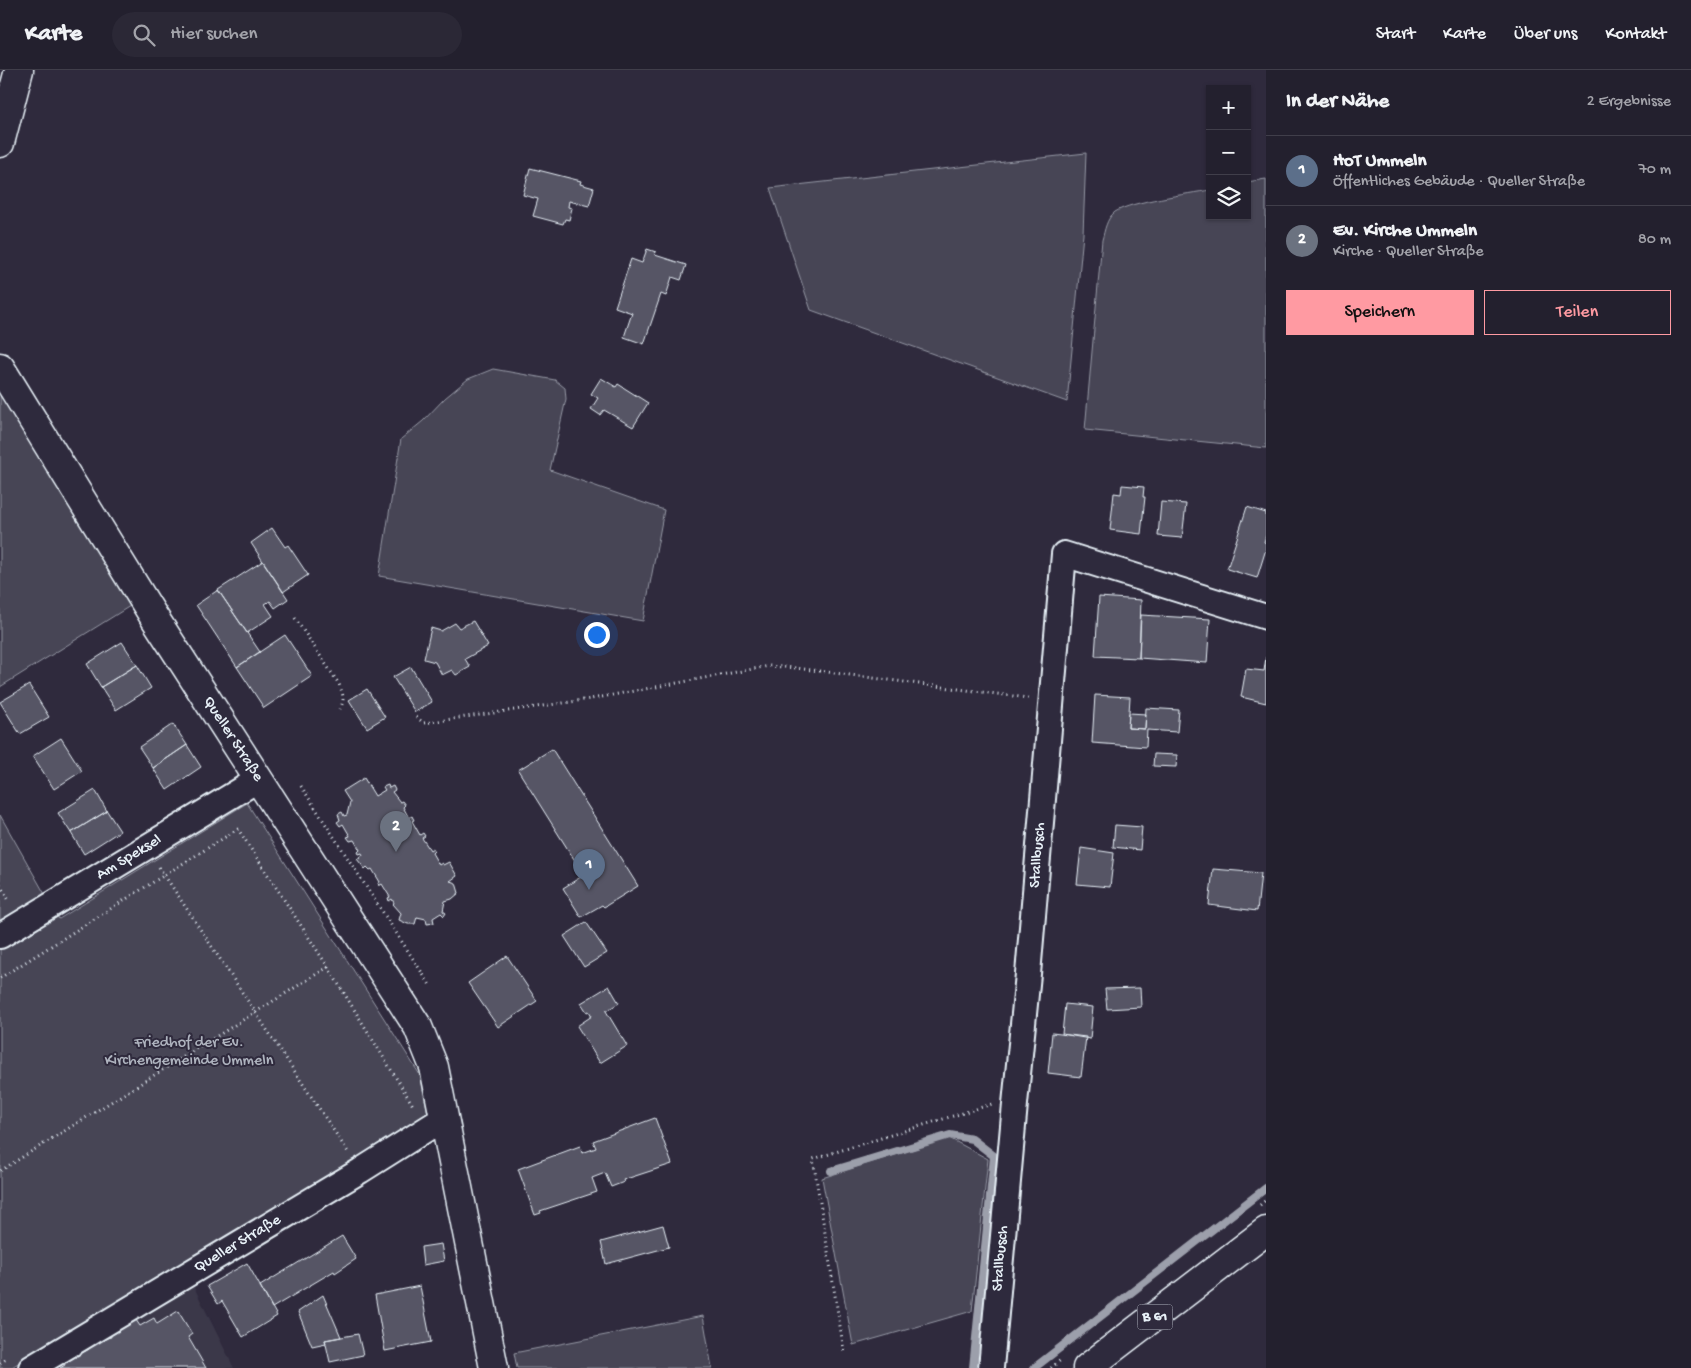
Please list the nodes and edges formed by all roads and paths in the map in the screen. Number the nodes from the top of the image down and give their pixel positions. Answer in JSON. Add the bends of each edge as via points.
{"nodes":[{"id":1,"x":19,"y":70,"type":"edge"},
{"id":2,"x":0,"y":143,"type":"edge"},
{"id":3,"x":0,"y":367,"type":"edge"},
{"id":4,"x":1266,"y":617,"type":"edge"},
{"id":5,"x":295,"y":618,"type":"dead end"},
{"id":6,"x":1051,"y":701,"type":"junction"},
{"id":7,"x":340,"y":709,"type":"dead end"},
{"id":8,"x":416,"y":717,"type":"dead end"},
{"id":9,"x":259,"y":779,"type":"junction"},
{"id":10,"x":300,"y":786,"type":"dead end"},
{"id":11,"x":146,"y":847,"type":"junction"},
{"id":12,"x":164,"y":875,"type":"junction"},
{"id":13,"x":6,"y":894,"type":"dead end"},
{"id":14,"x":0,"y":898,"type":"edge"},
{"id":15,"x":0,"y":936,"type":"edge"},
{"id":16,"x":328,"y":967,"type":"junction"},
{"id":17,"x":0,"y":978,"type":"edge"},
{"id":18,"x":430,"y":985,"type":"dead end"},
{"id":19,"x":255,"y":1012,"type":"junction"},
{"id":20,"x":1014,"y":1104,"type":"junction"},
{"id":21,"x":407,"y":1112,"type":"dead end"},
{"id":22,"x":444,"y":1118,"type":"junction"},
{"id":23,"x":354,"y":1145,"type":"dead end"},
{"id":24,"x":346,"y":1150,"type":"junction"},
{"id":25,"x":338,"y":1155,"type":"dead end"},
{"id":26,"x":0,"y":1171,"type":"edge"},
{"id":27,"x":360,"y":1171,"type":"junction"},
{"id":28,"x":1266,"y":1231,"type":"edge"},
{"id":29,"x":844,"y":1351,"type":"dead end"},
{"id":30,"x":8,"y":1358,"type":"dead end"},
{"id":31,"x":0,"y":1363,"type":"edge"},
{"id":32,"x":30,"y":1368,"type":"edge"},
{"id":33,"x":494,"y":1368,"type":"edge"},
{"id":34,"x":991,"y":1368,"type":"edge"},
{"id":35,"x":1087,"y":1368,"type":"edge"}],
"edges":[{"from":1,"to":2,"type":"street"},
{"from":3,"to":9,"type":"street","name":"Queller Straße","via":[[154,617]]},
{"from":4,"to":6,"type":"street","name":"Stallbusch","via":[[1064,554]]},
{"from":5,"to":7,"type":"path","via":[[339,684],[343,694]]},
{"from":6,"to":8,"type":"path","via":[[769,666],[590,699],[454,719],[424,723]]},
{"from":6,"to":20,"type":"street","name":"Stallbusch"},
{"from":9,"to":11,"type":"street","name":"Am Speksel"},
{"from":9,"to":22,"type":"street","name":"Queller Straße","via":[[418,1027],[434,1067]]},
{"from":10,"to":18,"type":"path"},
{"from":11,"to":12,"type":"path"},
{"from":11,"to":15,"type":"street","name":"Am Speksel"},
{"from":12,"to":16,"type":"path","via":[[238,829]]},
{"from":12,"to":17,"type":"path"},
{"from":12,"to":19,"type":"path"},
{"from":13,"to":14,"type":"path"},
{"from":16,"to":19,"type":"path"},
{"from":16,"to":21,"type":"path","via":[[415,1108]]},
{"from":19,"to":24,"type":"path"},
{"from":19,"to":26,"type":"path"},
{"from":20,"to":29,"type":"path","via":[[994,1103],[813,1160]]},
{"from":20,"to":34,"type":"street","name":"Stallbusch"},
{"from":22,"to":27,"type":"street","name":"Queller Straße"},
{"from":22,"to":33,"type":"street","name":"Queller Straße"},
{"from":23,"to":24,"type":"path"},
{"from":24,"to":25,"type":"path"},
{"from":24,"to":27,"type":"path"},
{"from":27,"to":32,"type":"street","name":"Queller Straße"},
{"from":28,"to":35,"type":"street","number":"B 61"},
{"from":30,"to":31,"type":"path"}]}
